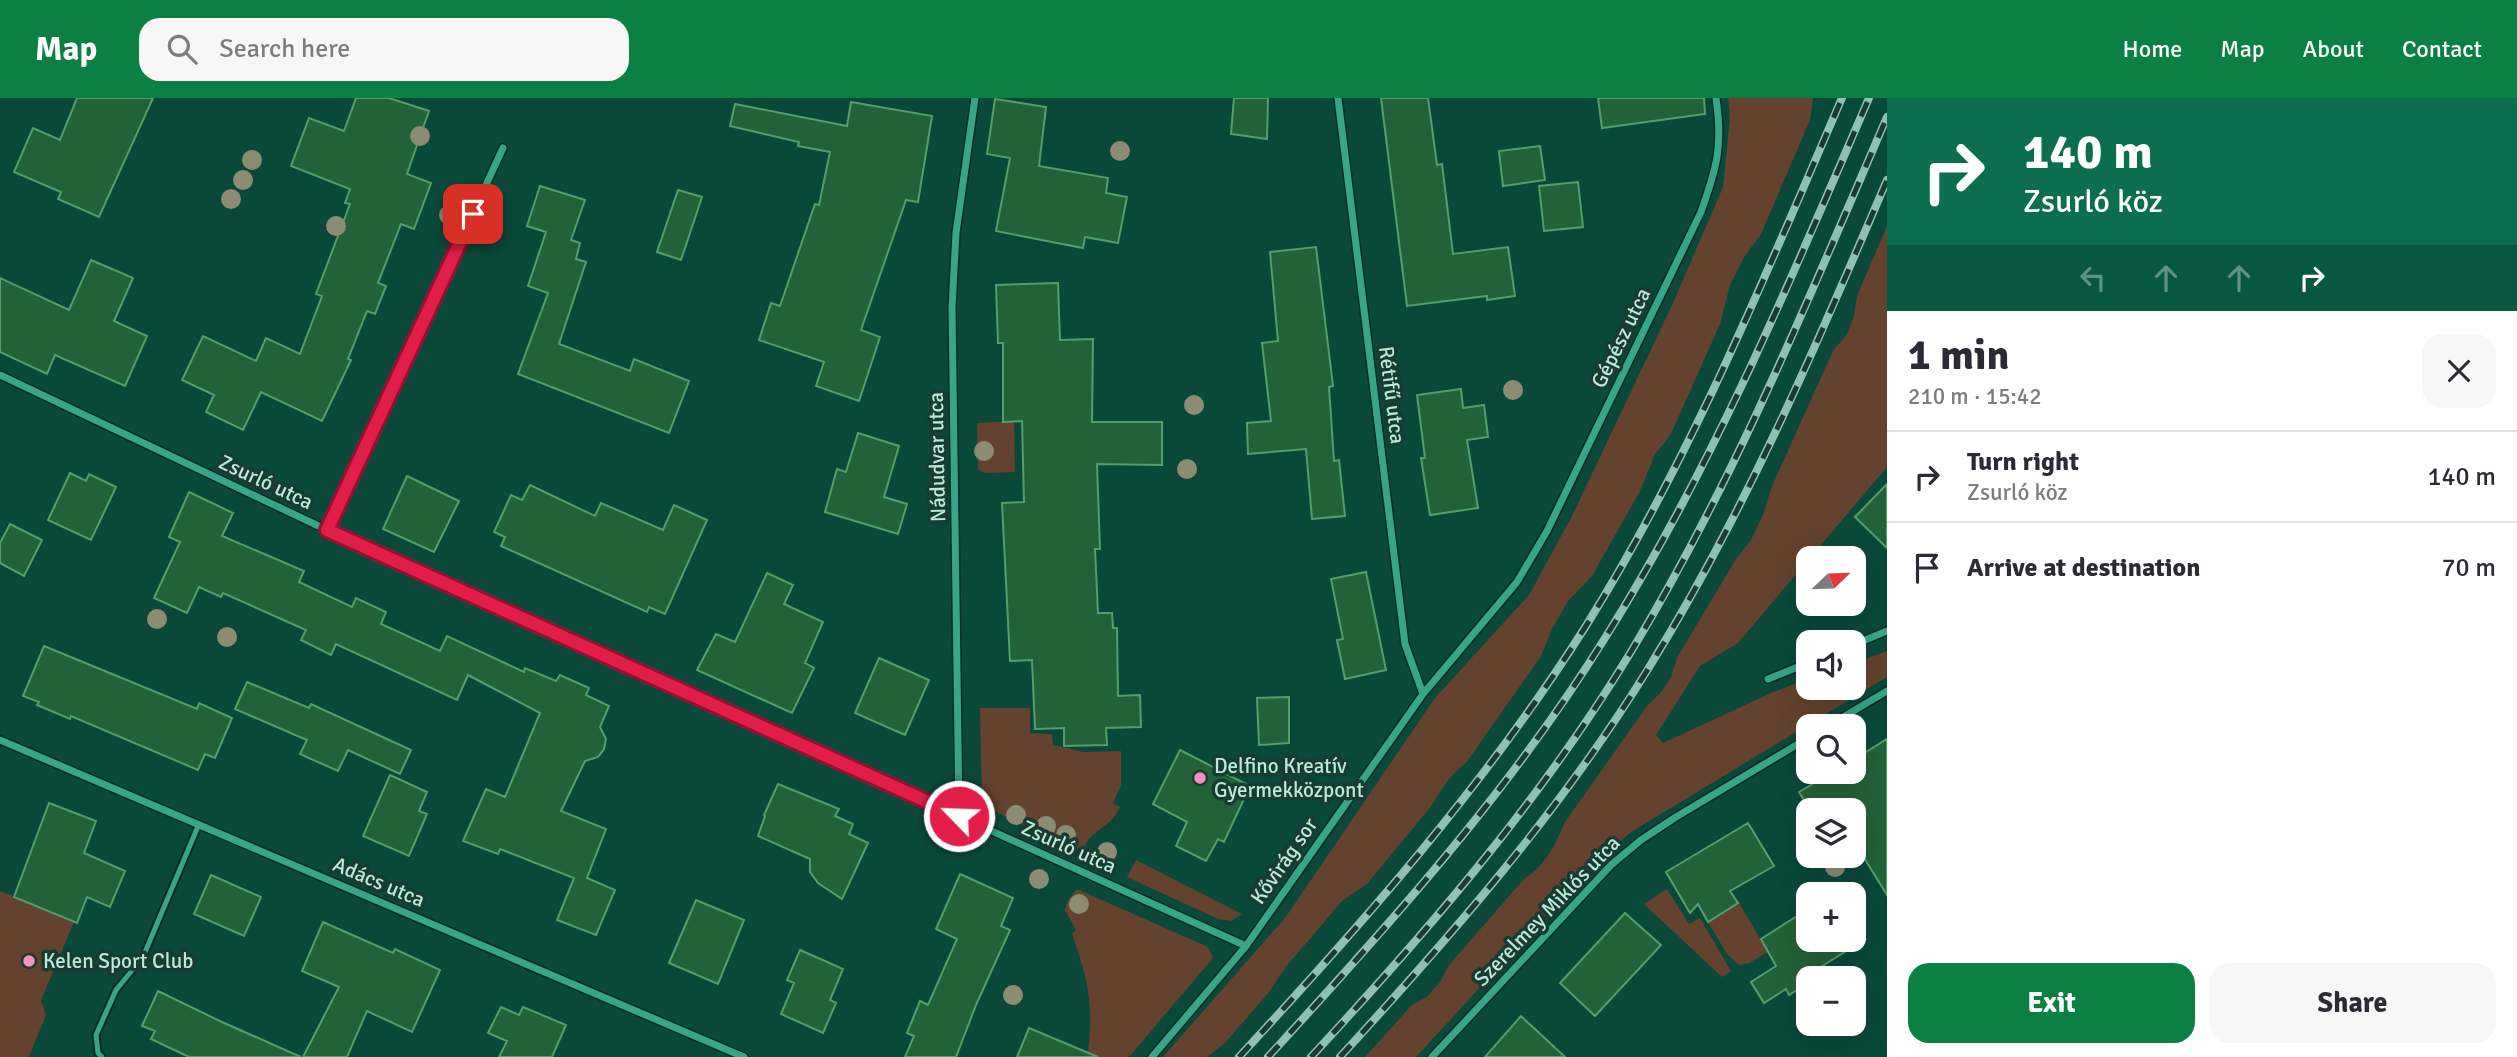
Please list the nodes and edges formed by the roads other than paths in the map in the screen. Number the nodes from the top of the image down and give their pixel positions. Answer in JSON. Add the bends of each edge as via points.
{"nodes":[{"id":1,"x":975,"y":98,"type":"edge"},
{"id":2,"x":1338,"y":98,"type":"edge"},
{"id":3,"x":1716,"y":98,"type":"edge"},
{"id":4,"x":503,"y":148,"type":"dead end"},
{"id":5,"x":0,"y":375,"type":"edge"},
{"id":6,"x":327,"y":530,"type":"junction"},
{"id":7,"x":1517,"y":582,"type":"joint"},
{"id":8,"x":1887,"y":631,"type":"edge"},
{"id":9,"x":1866,"y":640,"type":"edge"},
{"id":10,"x":1796,"y":668,"type":"edge"},
{"id":11,"x":1768,"y":679,"type":"dead end"},
{"id":12,"x":1887,"y":691,"type":"edge"},
{"id":13,"x":1423,"y":694,"type":"junction"},
{"id":14,"x":1848,"y":714,"type":"edge"},
{"id":15,"x":0,"y":740,"type":"edge"},
{"id":16,"x":1796,"y":745,"type":"edge"},
{"id":17,"x":959,"y":816,"type":"junction"},
{"id":18,"x":199,"y":824,"type":"junction"},
{"id":19,"x":1246,"y":946,"type":"junction"},
{"id":20,"x":102,"y":1057,"type":"edge"},
{"id":21,"x":744,"y":1057,"type":"edge"},
{"id":22,"x":1152,"y":1057,"type":"edge"},
{"id":23,"x":1432,"y":1057,"type":"edge"}],
"edges":[{"from":1,"to":17,"type":"street","name":"Nádudvar utca","via":[[956,233],[952,307]]},
{"from":2,"to":13,"type":"street","name":"Rétifű utca","via":[[1405,644]]},
{"from":3,"to":7,"type":"street","name":"Gépész utca","via":[[1720,127],[1717,167],[1701,212],[1547,531]]},
{"from":4,"to":6,"type":"street"},
{"from":5,"to":6,"type":"street","name":"Zsurló utca"},
{"from":6,"to":17,"type":"street","name":"Zsurló utca"},
{"from":7,"to":13,"type":"street","name":"Kővirág sor"},
{"from":8,"to":9,"type":"street"},
{"from":10,"to":11,"type":"street"},
{"from":12,"to":14,"type":"street"},
{"from":13,"to":19,"type":"street","name":"Kővirág sor"},
{"from":15,"to":18,"type":"street","name":"Adács utca"},
{"from":16,"to":23,"type":"street","name":"Szerelmey Miklós utca","via":[[1631,848]]},
{"from":17,"to":19,"type":"street","name":"Zsurló utca"},
{"from":18,"to":20,"type":"lane","via":[[143,957],[116,990],[96,1035]]},
{"from":18,"to":21,"type":"street","name":"Adács utca"},
{"from":19,"to":22,"type":"street","name":"Kővirág sor"}]}
